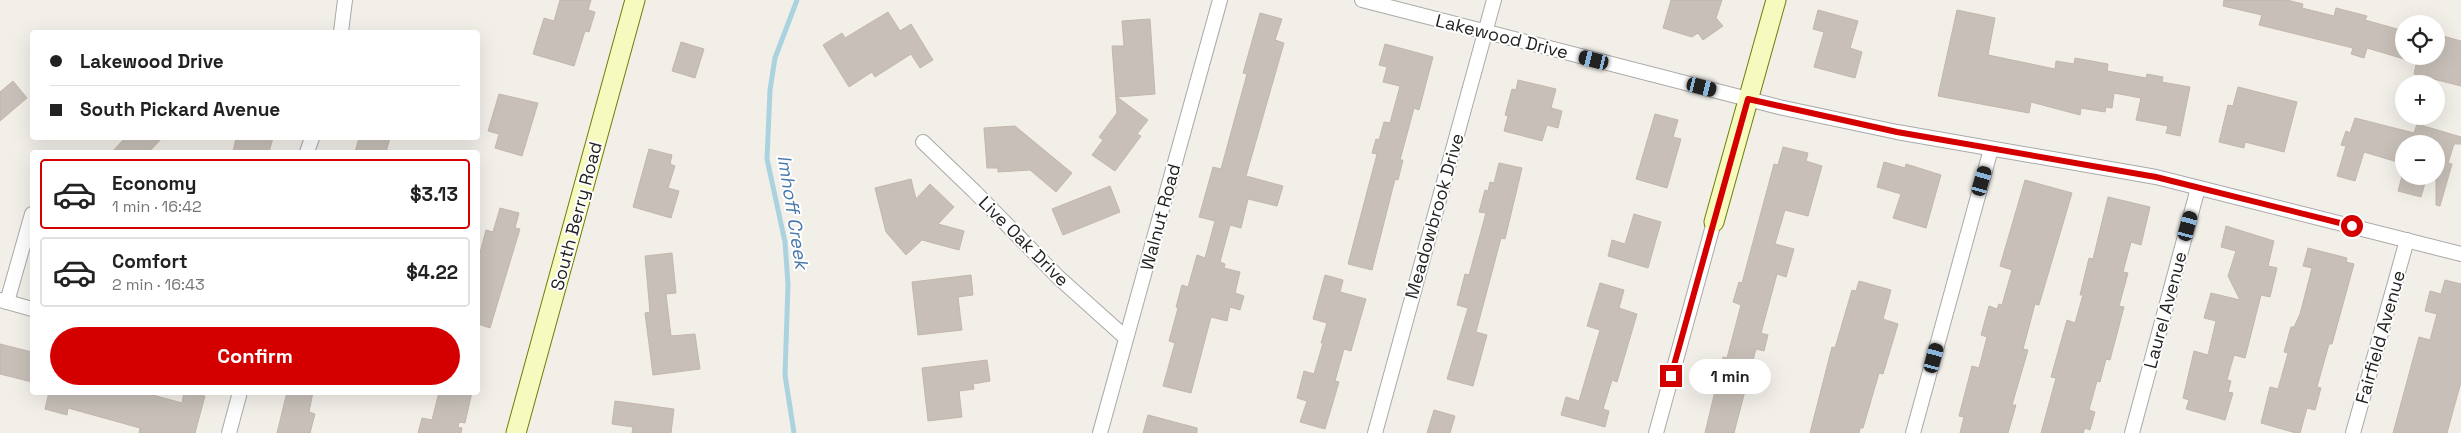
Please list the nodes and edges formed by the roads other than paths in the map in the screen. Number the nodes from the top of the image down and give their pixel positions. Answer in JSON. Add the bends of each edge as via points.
{"nodes":[{"id":1,"x":345,"y":0,"type":"edge"},
{"id":2,"x":636,"y":0,"type":"edge"},
{"id":3,"x":1220,"y":0,"type":"edge"},
{"id":4,"x":1362,"y":0,"type":"edge"},
{"id":5,"x":1494,"y":0,"type":"edge"},
{"id":6,"x":1776,"y":0,"type":"edge"},
{"id":7,"x":341,"y":30,"type":"edge"},
{"id":8,"x":1485,"y":32,"type":"junction"},
{"id":9,"x":1748,"y":99,"type":"junction"},
{"id":10,"x":923,"y":142,"type":"dead end"},
{"id":11,"x":1991,"y":149,"type":"junction"},
{"id":12,"x":2198,"y":188,"type":"junction"},
{"id":13,"x":30,"y":220,"type":"edge"},
{"id":14,"x":1714,"y":222,"type":"joint"},
{"id":15,"x":2407,"y":240,"type":"junction"},
{"id":16,"x":2461,"y":254,"type":"edge"},
{"id":17,"x":4,"y":301,"type":"edge"},
{"id":18,"x":30,"y":308,"type":"edge"},
{"id":19,"x":1126,"y":338,"type":"junction"},
{"id":20,"x":239,"y":395,"type":"edge"},
{"id":21,"x":229,"y":433,"type":"edge"},
{"id":22,"x":516,"y":433,"type":"edge"},
{"id":23,"x":1100,"y":433,"type":"edge"},
{"id":24,"x":1375,"y":433,"type":"edge"},
{"id":25,"x":1656,"y":433,"type":"edge"},
{"id":26,"x":1913,"y":433,"type":"edge"},
{"id":27,"x":2132,"y":433,"type":"edge"},
{"id":28,"x":2353,"y":433,"type":"edge"}],
"edges":[{"from":1,"to":7,"type":"street"},
{"from":2,"to":22,"type":"street","name":"South Berry Road"},
{"from":3,"to":19,"type":"street","name":"Walnut Road"},
{"from":4,"to":8,"type":"street","name":"Lakewood Drive"},
{"from":5,"to":8,"type":"street","name":"Meadowbrook Drive"},
{"from":6,"to":9,"type":"street"},
{"from":8,"to":9,"type":"street","name":"Lakewood Drive"},
{"from":8,"to":24,"type":"street","name":"Meadowbrook Drive"},
{"from":9,"to":11,"type":"street","name":"Lakewood Drive"},
{"from":9,"to":14,"type":"street"},
{"from":10,"to":19,"type":"street","name":"Live Oak Drive","via":[[1058,277]]},
{"from":11,"to":12,"type":"street","name":"Lakewood Drive","via":[[2093,165]]},
{"from":11,"to":26,"type":"street"},
{"from":12,"to":15,"type":"street","name":"Lakewood Drive"},
{"from":12,"to":27,"type":"street","name":"Laurel Avenue"},
{"from":13,"to":17,"type":"street"},
{"from":14,"to":25,"type":"street"},
{"from":15,"to":16,"type":"street","name":"Lakewood Drive"},
{"from":15,"to":28,"type":"street","name":"Fairfield Avenue"},
{"from":17,"to":18,"type":"street"},
{"from":19,"to":23,"type":"street","name":"Walnut Road"},
{"from":20,"to":21,"type":"street"}]}
